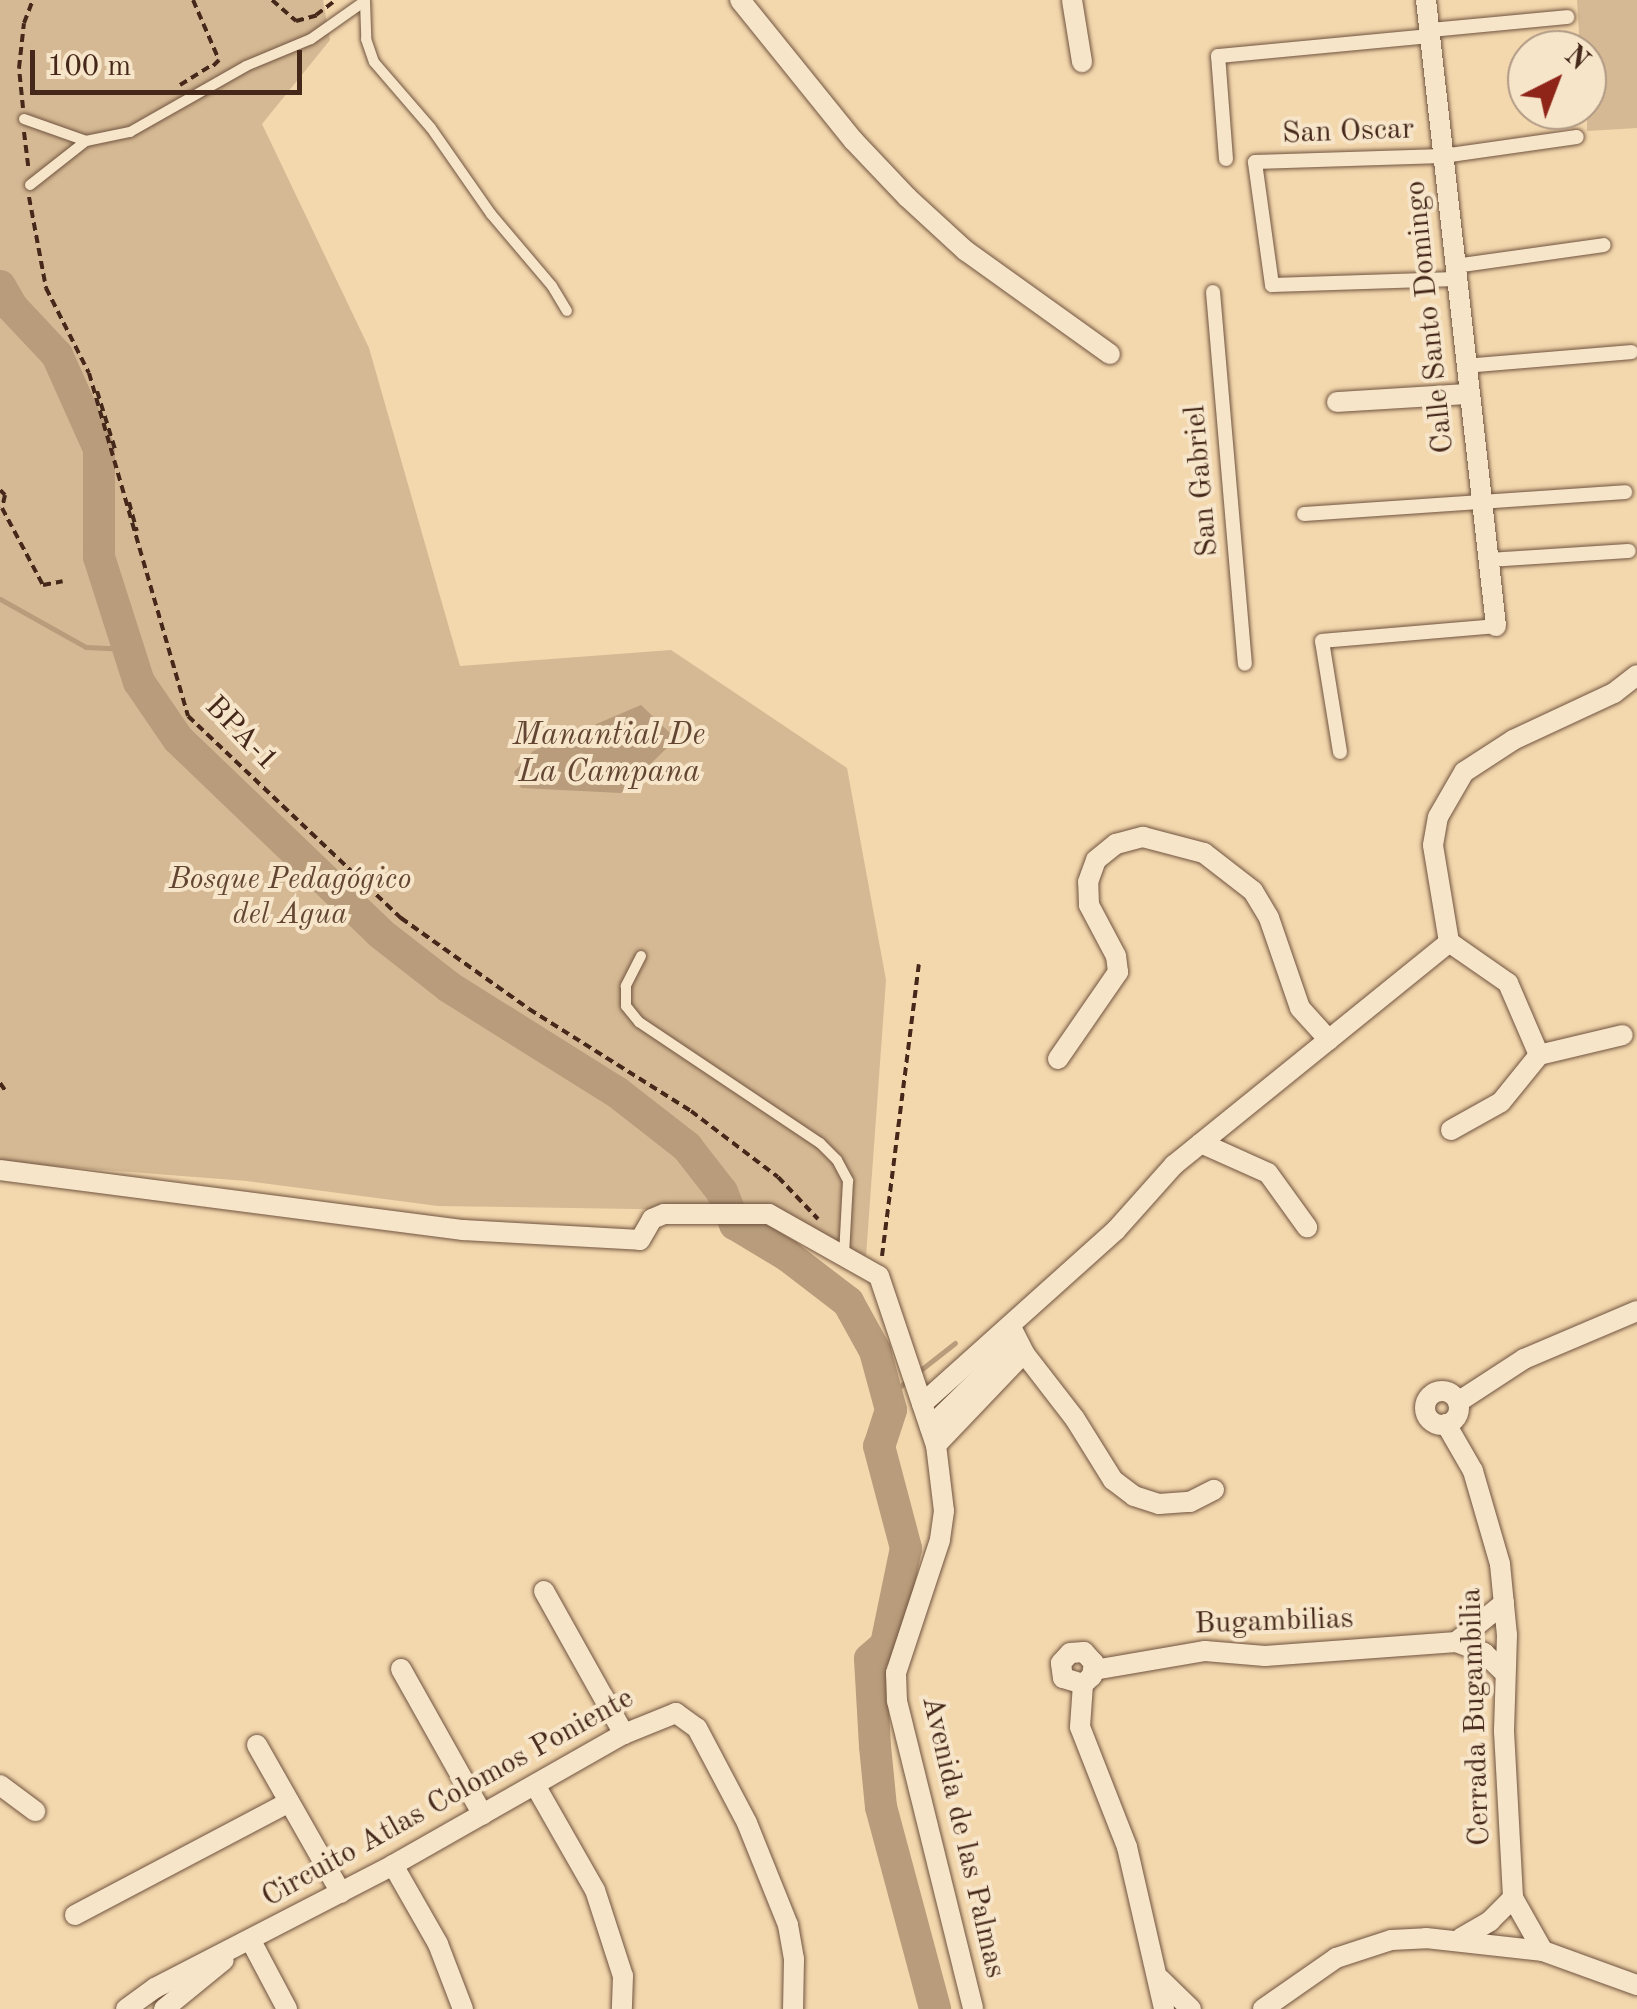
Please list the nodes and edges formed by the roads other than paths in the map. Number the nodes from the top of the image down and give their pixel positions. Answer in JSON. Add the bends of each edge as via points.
{"nodes":[{"id":1,"x":740,"y":0,"type":"edge"},
{"id":2,"x":1072,"y":0,"type":"edge"},
{"id":3,"x":1426,"y":0,"type":"edge"},
{"id":4,"x":364,"y":2,"type":"edge"},
{"id":5,"x":1567,"y":16,"type":"dead end"},
{"id":6,"x":1430,"y":33,"type":"junction"},
{"id":7,"x":1082,"y":62,"type":"dead end"},
{"id":8,"x":25,"y":117,"type":"road end"},
{"id":9,"x":1576,"y":137,"type":"dead end"},
{"id":10,"x":86,"y":141,"type":"junction"},
{"id":11,"x":1443,"y":156,"type":"junction"},
{"id":12,"x":1226,"y":160,"type":"dead end"},
{"id":13,"x":30,"y":185,"type":"road end"},
{"id":14,"x":1604,"y":245,"type":"dead end"},
{"id":15,"x":1455,"y":272,"type":"junction"},
{"id":16,"x":1213,"y":292,"type":"dead end"},
{"id":17,"x":566,"y":310,"type":"dead end"},
{"id":18,"x":1631,"y":352,"type":"dead end"},
{"id":19,"x":1110,"y":354,"type":"dead end"},
{"id":20,"x":1465,"y":366,"type":"junction"},
{"id":21,"x":1468,"y":394,"type":"junction"},
{"id":22,"x":1337,"y":402,"type":"dead end"},
{"id":23,"x":1625,"y":492,"type":"dead end"},
{"id":24,"x":1482,"y":502,"type":"junction"},
{"id":25,"x":1304,"y":514,"type":"dead end"},
{"id":26,"x":1628,"y":551,"type":"dead end"},
{"id":27,"x":1488,"y":560,"type":"junction"},
{"id":28,"x":1496,"y":626,"type":"joint"},
{"id":29,"x":1245,"y":664,"type":"dead end"},
{"id":30,"x":1637,"y":675,"type":"edge"},
{"id":31,"x":1340,"y":752,"type":"dead end"},
{"id":32,"x":1449,"y":942,"type":"junction"},
{"id":33,"x":641,"y":956,"type":"dead end"},
{"id":34,"x":1623,"y":1035,"type":"dead end"},
{"id":35,"x":1328,"y":1040,"type":"junction"},
{"id":36,"x":1539,"y":1055,"type":"junction"},
{"id":37,"x":1058,"y":1059,"type":"dead end"},
{"id":38,"x":1451,"y":1130,"type":"dead end"},
{"id":39,"x":1201,"y":1144,"type":"junction"},
{"id":40,"x":0,"y":1170,"type":"edge"},
{"id":41,"x":1307,"y":1227,"type":"dead end"},
{"id":42,"x":843,"y":1248,"type":"junction"},
{"id":43,"x":1637,"y":1311,"type":"edge"},
{"id":44,"x":1017,"y":1340,"type":"junction"},
{"id":45,"x":919,"y":1396,"type":"junction"},
{"id":46,"x":1458,"y":1402,"type":"junction"},
{"id":47,"x":1446,"y":1424,"type":"junction"},
{"id":48,"x":933,"y":1436,"type":"junction"},
{"id":49,"x":1214,"y":1490,"type":"dead end"},
{"id":50,"x":544,"y":1591,"type":"dead end"},
{"id":51,"x":1504,"y":1602,"type":"junction"},
{"id":52,"x":1456,"y":1642,"type":"junction"},
{"id":53,"x":401,"y":1669,"type":"dead end"},
{"id":54,"x":1504,"y":1672,"type":"junction"},
{"id":55,"x":624,"y":1734,"type":"junction"},
{"id":56,"x":257,"y":1745,"type":"dead end"},
{"id":57,"x":0,"y":1785,"type":"edge"},
{"id":58,"x":535,"y":1786,"type":"junction"},
{"id":59,"x":289,"y":1802,"type":"junction"},
{"id":60,"x":35,"y":1811,"type":"dead end"},
{"id":61,"x":483,"y":1815,"type":"junction"},
{"id":62,"x":392,"y":1866,"type":"junction"},
{"id":63,"x":341,"y":1893,"type":"junction"},
{"id":64,"x":1513,"y":1898,"type":"junction"},
{"id":65,"x":75,"y":1916,"type":"dead end"},
{"id":66,"x":1461,"y":1938,"type":"junction"},
{"id":67,"x":251,"y":1941,"type":"junction"},
{"id":68,"x":1543,"y":1951,"type":"junction"},
{"id":69,"x":224,"y":1960,"type":"junction"},
{"id":70,"x":1156,"y":1974,"type":"junction"},
{"id":71,"x":1637,"y":1985,"type":"edge"},
{"id":72,"x":131,"y":2009,"type":"edge"},
{"id":73,"x":164,"y":2009,"type":"edge"},
{"id":74,"x":287,"y":2009,"type":"edge"},
{"id":75,"x":463,"y":2009,"type":"edge"},
{"id":76,"x":622,"y":2009,"type":"edge"},
{"id":77,"x":793,"y":2009,"type":"edge"},
{"id":78,"x":972,"y":2009,"type":"edge"},
{"id":79,"x":1164,"y":2009,"type":"edge"},
{"id":80,"x":1191,"y":2009,"type":"edge"},
{"id":81,"x":1263,"y":2009,"type":"edge"}],
"edges":[{"from":1,"to":19,"type":"street","via":[[907,197],[966,251]]},
{"from":2,"to":7,"type":"street"},
{"from":3,"to":6,"type":"street","name":"Calle Santo Domingo"},
{"from":4,"to":10,"type":"lane","via":[[311,39],[246,66],[130,132]]},
{"from":4,"to":17,"type":"lane","via":[[374,62]]},
{"from":5,"to":6,"type":"street"},
{"from":6,"to":11,"type":"street","name":"Calle Santo Domingo"},
{"from":6,"to":12,"type":"street","via":[[1218,56]]},
{"from":8,"to":10,"type":"lane"},
{"from":9,"to":11,"type":"street","name":"San Oscar"},
{"from":10,"to":13,"type":"lane"},
{"from":11,"to":15,"type":"street","name":"Calle Santo Domingo"},
{"from":11,"to":15,"type":"street","name":"San Oscar","via":[[1255,162],[1272,285]]},
{"from":14,"to":15,"type":"street"},
{"from":15,"to":20,"type":"street","name":"Calle Santo Domingo"},
{"from":16,"to":29,"type":"street","name":"San Gabriel"},
{"from":18,"to":20,"type":"street"},
{"from":20,"to":21,"type":"street","name":"Calle Santo Domingo"},
{"from":21,"to":22,"type":"street"},
{"from":21,"to":24,"type":"street","name":"Calle Santo Domingo"},
{"from":23,"to":24,"type":"street"},
{"from":24,"to":25,"type":"street"},
{"from":24,"to":27,"type":"street","name":"Calle Santo Domingo"},
{"from":26,"to":27,"type":"street"},
{"from":27,"to":28,"type":"street","name":"Calle Santo Domingo"},
{"from":28,"to":31,"type":"street","via":[[1322,641]]},
{"from":30,"to":32,"type":"street","via":[[1464,772],[1438,817],[1432,845]]},
{"from":32,"to":35,"type":"street"},
{"from":32,"to":36,"type":"street","via":[[1508,984]]},
{"from":33,"to":42,"type":"lane","via":[[626,996],[638,1022],[838,1160],[848,1181]]},
{"from":34,"to":36,"type":"street"},
{"from":35,"to":37,"type":"street","via":[[1294,997],[1269,918],[1253,891],[1204,853],[1143,837],[1116,844],[1096,860],[1089,905],[1118,972]]},
{"from":35,"to":39,"type":"street"},
{"from":36,"to":38,"type":"street","via":[[1501,1102]]},
{"from":39,"to":41,"type":"street","via":[[1268,1174]]},
{"from":39,"to":44,"type":"street"},
{"from":40,"to":42,"type":"street","via":[[463,1230],[640,1240],[664,1214],[768,1214]]},
{"from":42,"to":45,"type":"street","name":"Avenida de las Palmas","via":[[879,1276]]},
{"from":43,"to":46,"type":"street","via":[[1524,1359]]},
{"from":44,"to":45,"type":"street"},
{"from":44,"to":48,"type":"street"},
{"from":44,"to":49,"type":"street","via":[[1113,1480],[1134,1496],[1159,1504],[1190,1502]]},
{"from":45,"to":48,"type":"street","name":"Avenida de las Palmas"},
{"from":46,"to":47,"type":"street","via":[[1457,1416]]},
{"from":46,"to":47,"type":"street","via":[[1442,1390],[1429,1396],[1428,1416]]},
{"from":47,"to":51,"type":"street","name":"Cerrada Bugambilia","via":[[1474,1471],[1490,1518]]},
{"from":48,"to":78,"type":"street","name":"Avenida de las Palmas","via":[[944,1511],[940,1540],[896,1672]]},
{"from":50,"to":55,"type":"street"},
{"from":51,"to":52,"type":"street"},
{"from":51,"to":54,"type":"street","name":"Cerrada Bugambilia"},
{"from":52,"to":54,"type":"street","via":[[1484,1652]]},
{"from":52,"to":70,"type":"street","name":"Bugambilias","via":[[1264,1656],[1205,1652],[1088,1677],[1080,1727],[1127,1847]]},
{"from":53,"to":61,"type":"street"},
{"from":54,"to":64,"type":"street","name":"Cerrada Bugambilia"},
{"from":55,"to":58,"type":"street","name":"Circuito Atlas Colomos Poniente"},
{"from":55,"to":77,"type":"street","name":"Circuito Atlas Colomos Poniente","via":[[676,1713],[697,1728],[788,1925]]},
{"from":56,"to":59,"type":"street"},
{"from":57,"to":60,"type":"street"},
{"from":58,"to":61,"type":"street","name":"Circuito Atlas Colomos Poniente"},
{"from":58,"to":76,"type":"street","via":[[594,1890],[623,1976]]},
{"from":59,"to":63,"type":"street"},
{"from":59,"to":65,"type":"street"},
{"from":61,"to":62,"type":"street","name":"Circuito Atlas Colomos Poniente"},
{"from":62,"to":63,"type":"street","name":"Circuito Atlas Colomos Poniente"},
{"from":62,"to":75,"type":"street","via":[[438,1944]]},
{"from":63,"to":67,"type":"street","name":"Circuito Atlas Colomos Poniente"},
{"from":64,"to":66,"type":"street"},
{"from":64,"to":68,"type":"street","name":"Cerrada Bugambilia"},
{"from":66,"to":68,"type":"street"},
{"from":66,"to":81,"type":"street","via":[[1364,1947],[1305,1976]]},
{"from":67,"to":69,"type":"street"},
{"from":67,"to":72,"type":"street","via":[[155,1988]]},
{"from":67,"to":74,"type":"street"},
{"from":68,"to":71,"type":"street"},
{"from":69,"to":72,"type":"street"},
{"from":69,"to":73,"type":"street"},
{"from":70,"to":79,"type":"street"},
{"from":70,"to":80,"type":"street"}]}
